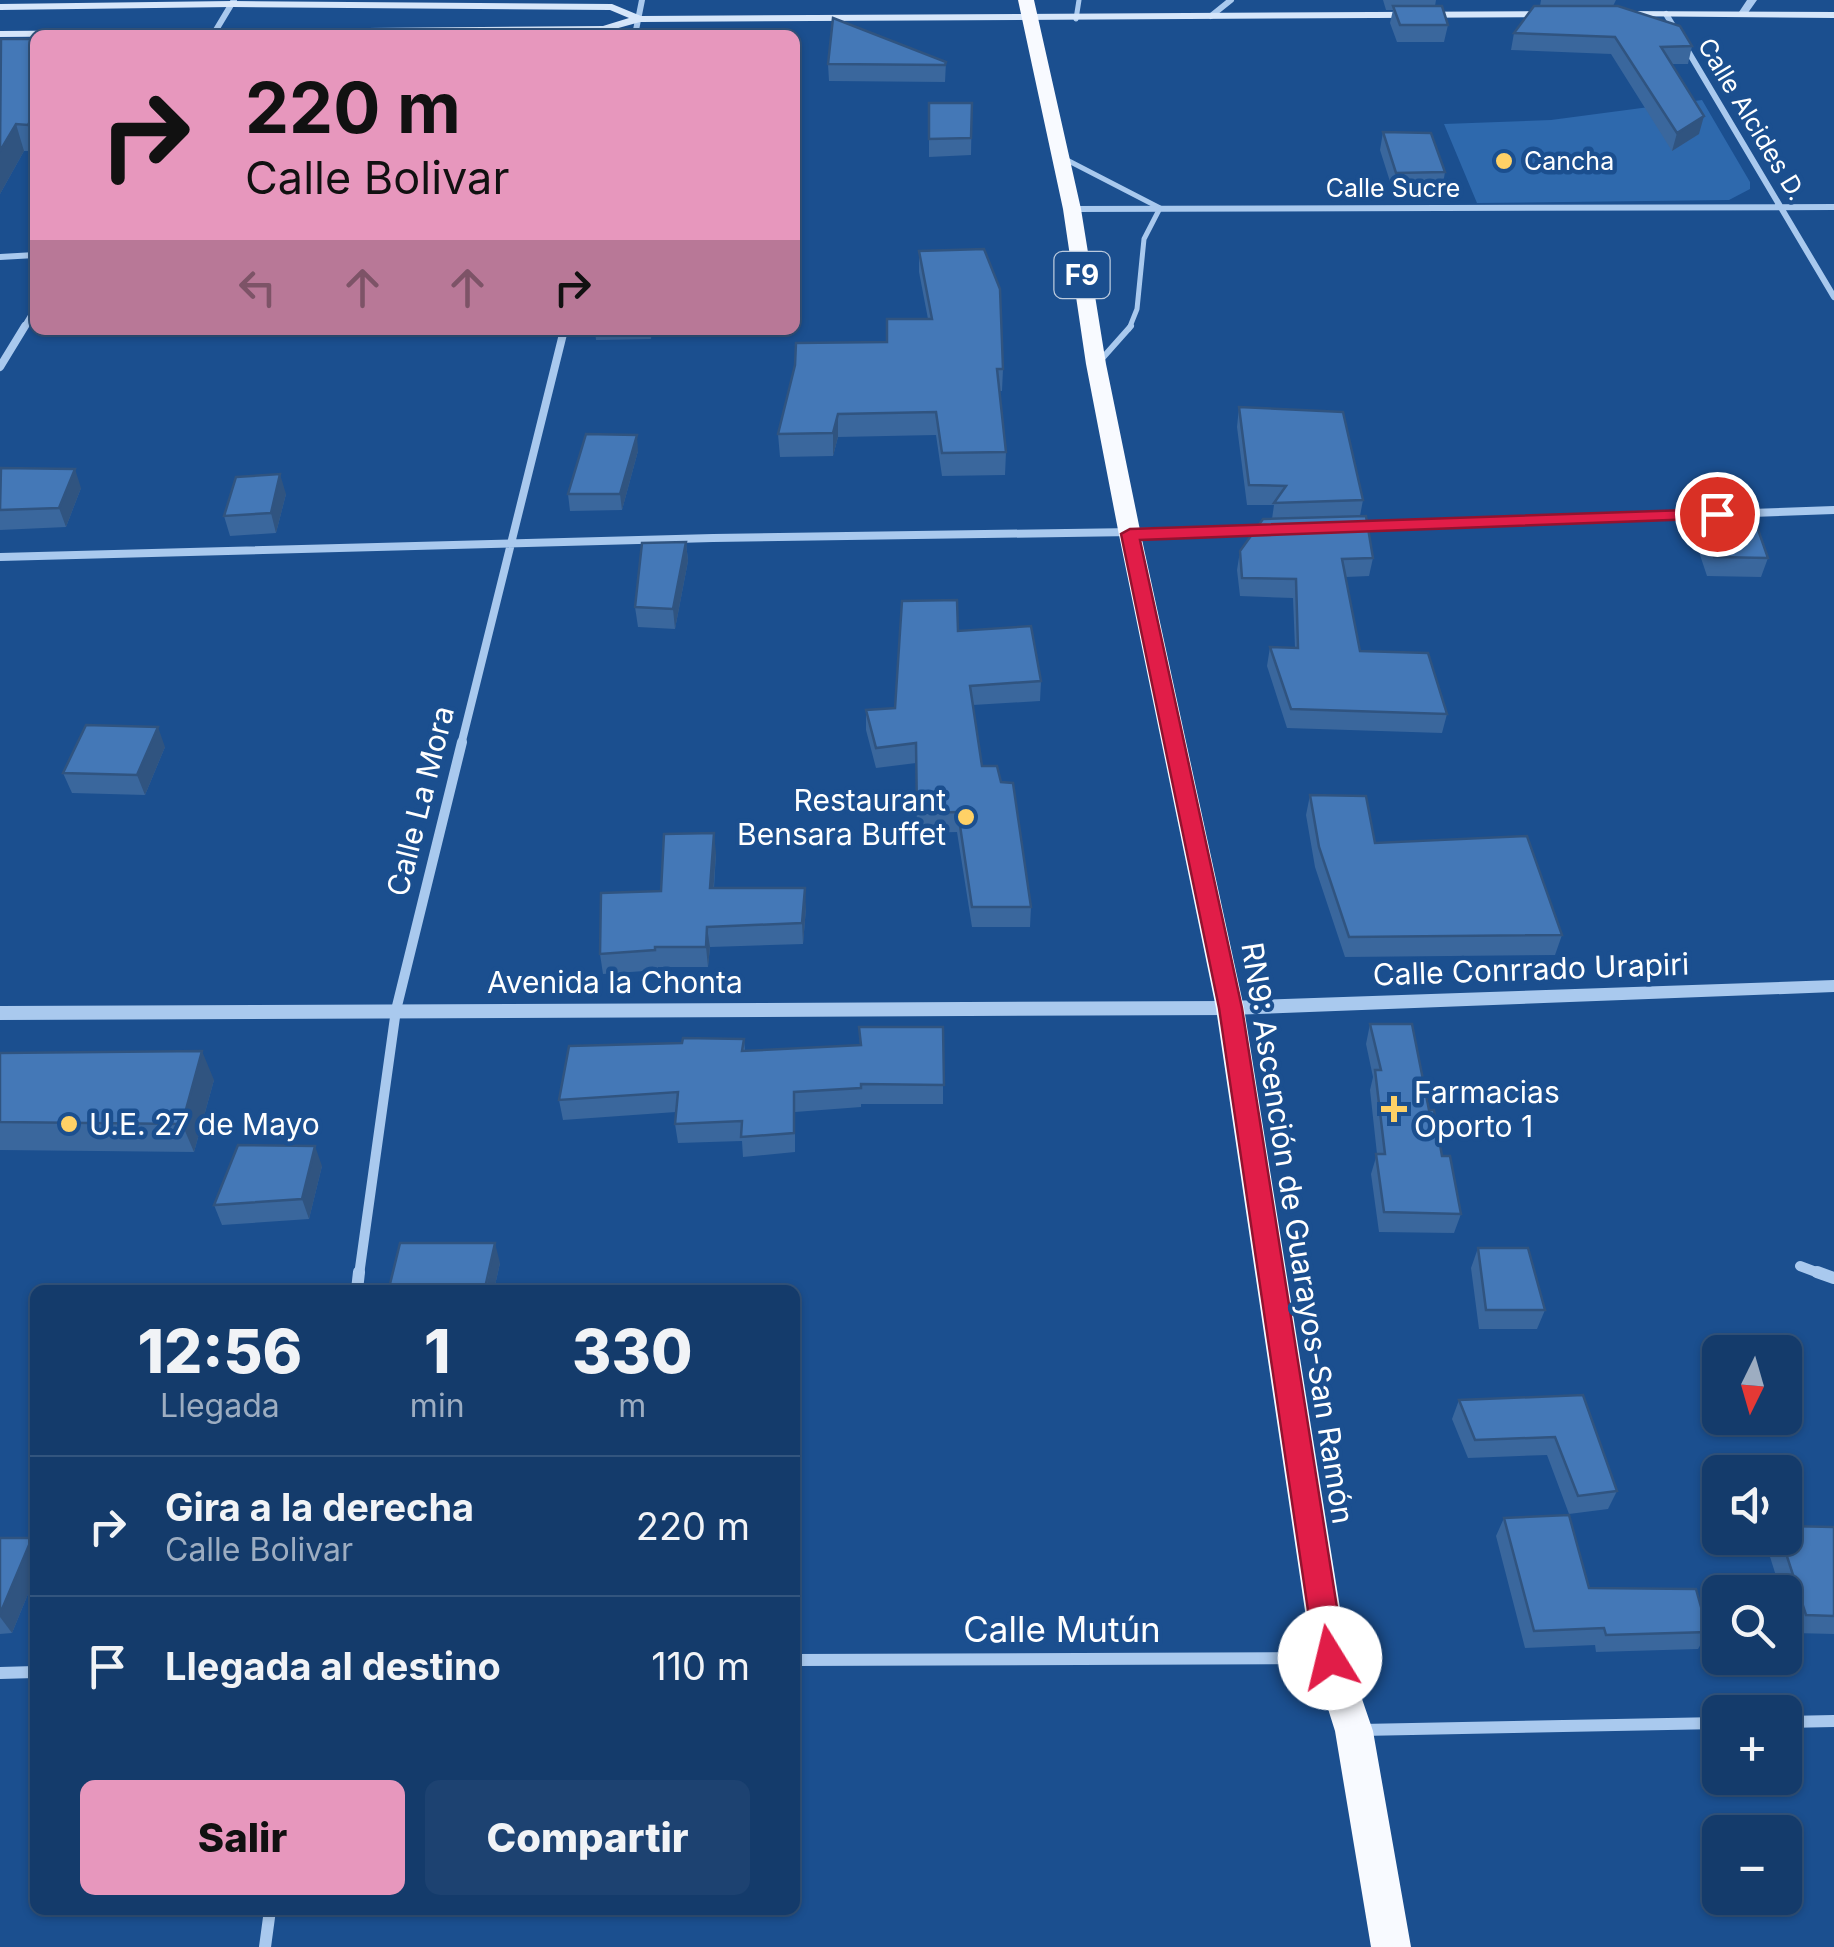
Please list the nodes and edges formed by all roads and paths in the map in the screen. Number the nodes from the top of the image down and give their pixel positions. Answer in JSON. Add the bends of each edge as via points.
{"nodes":[{"id":1,"x":642,"y":0,"type":"edge"},
{"id":2,"x":1079,"y":0,"type":"edge"},
{"id":3,"x":1231,"y":0,"type":"edge"},
{"id":4,"x":1752,"y":0,"type":"edge"},
{"id":5,"x":233,"y":2,"type":"edge"},
{"id":6,"x":0,"y":7,"type":"edge"},
{"id":7,"x":1028,"y":8,"type":"edge"},
{"id":8,"x":1567,"y":14,"type":"edge"},
{"id":9,"x":1607,"y":14,"type":"edge"},
{"id":10,"x":1666,"y":14,"type":"junction"},
{"id":11,"x":1742,"y":15,"type":"junction"},
{"id":12,"x":1834,"y":15,"type":"edge"},
{"id":13,"x":1211,"y":16,"type":"junction"},
{"id":14,"x":638,"y":19,"type":"junction"},
{"id":15,"x":1076,"y":19,"type":"junction"},
{"id":16,"x":216,"y":30,"type":"edge"},
{"id":17,"x":506,"y":30,"type":"edge"},
{"id":18,"x":635,"y":30,"type":"edge"},
{"id":19,"x":0,"y":34,"type":"edge"},
{"id":20,"x":30,"y":34,"type":"edge"},
{"id":21,"x":1061,"y":157,"type":"junction"},
{"id":22,"x":1834,"y":207,"type":"edge"},
{"id":23,"x":1160,"y":208,"type":"junction"},
{"id":24,"x":1783,"y":208,"type":"junction"},
{"id":25,"x":1072,"y":209,"type":"junction"},
{"id":26,"x":30,"y":255,"type":"edge"},
{"id":27,"x":0,"y":257,"type":"edge"},
{"id":28,"x":1834,"y":296,"type":"edge"},
{"id":29,"x":30,"y":317,"type":"edge"},
{"id":30,"x":563,"y":335,"type":"edge"},
{"id":31,"x":1096,"y":364,"type":"junction"},
{"id":32,"x":0,"y":368,"type":"edge"},
{"id":33,"x":1834,"y":510,"type":"edge"},
{"id":34,"x":1345,"y":527,"type":"edge"},
{"id":35,"x":1286,"y":529,"type":"edge"},
{"id":36,"x":1130,"y":534,"type":"junction"},
{"id":37,"x":512,"y":543,"type":"junction"},
{"id":38,"x":0,"y":558,"type":"edge"},
{"id":39,"x":1834,"y":986,"type":"edge"},
{"id":40,"x":1230,"y":1008,"type":"junction"},
{"id":41,"x":396,"y":1010,"type":"junction"},
{"id":42,"x":0,"y":1013,"type":"edge"},
{"id":43,"x":1800,"y":1266,"type":"dead end"},
{"id":44,"x":1834,"y":1278,"type":"edge"},
{"id":45,"x":358,"y":1285,"type":"edge"},
{"id":46,"x":1330,"y":1658,"type":"junction"},
{"id":47,"x":800,"y":1660,"type":"edge"},
{"id":48,"x":30,"y":1672,"type":"edge"},
{"id":49,"x":0,"y":1673,"type":"edge"},
{"id":50,"x":1834,"y":1720,"type":"edge"},
{"id":51,"x":1802,"y":1721,"type":"edge"},
{"id":52,"x":1702,"y":1723,"type":"edge"},
{"id":53,"x":1354,"y":1730,"type":"junction"},
{"id":54,"x":269,"y":1915,"type":"edge"},
{"id":55,"x":265,"y":1947,"type":"edge"},
{"id":56,"x":1391,"y":1947,"type":"edge"}],
"edges":[{"from":1,"to":14,"type":"street"},
{"from":2,"to":15,"type":"lane"},
{"from":3,"to":13,"type":"street"},
{"from":4,"to":11,"type":"street"},
{"from":5,"to":6,"type":"main road"},
{"from":5,"to":14,"type":"main road","via":[[612,7]]},
{"from":5,"to":16,"type":"street"},
{"from":7,"to":14,"type":"main road"},
{"from":7,"to":15,"type":"main road"},
{"from":7,"to":21,"type":"highway","name":"RN9: Ascención de Guarayos-San Ramón","number":"F9"},
{"from":8,"to":13,"type":"main road"},
{"from":9,"to":10,"type":"main road"},
{"from":10,"to":11,"type":"main road"},
{"from":10,"to":24,"type":"street","name":"Calle Alcides D."},
{"from":11,"to":12,"type":"main road"},
{"from":13,"to":15,"type":"main road"},
{"from":14,"to":17,"type":"main road","via":[[604,29]]},
{"from":14,"to":18,"type":"street"},
{"from":19,"to":20,"type":"main road"},
{"from":21,"to":23,"type":"lane"},
{"from":21,"to":25,"type":"highway","name":"RN9: Ascención de Guarayos-San Ramón","number":"F9"},
{"from":22,"to":24,"type":"street","name":"Calle Sucre"},
{"from":23,"to":24,"type":"street","name":"Calle Sucre"},
{"from":23,"to":25,"type":"street","name":"Calle Sucre"},
{"from":23,"to":31,"type":"lane","via":[[1144,240],[1139,312],[1126,340]]},
{"from":24,"to":28,"type":"street","name":"Calle Alcides D."},
{"from":25,"to":31,"type":"highway","name":"RN9: Ascención de Guarayos-San Ramón","number":"F9"},
{"from":26,"to":27,"type":"street"},
{"from":29,"to":32,"type":"street"},
{"from":30,"to":37,"type":"street","name":"Calle La Mora"},
{"from":31,"to":36,"type":"highway","name":"RN9: Ascención de Guarayos-San Ramón","number":"F9"},
{"from":33,"to":34,"type":"street"},
{"from":35,"to":36,"type":"street"},
{"from":36,"to":37,"type":"street"},
{"from":36,"to":40,"type":"highway","name":"RN9: Ascención de Guarayos-San Ramón","number":"F9"},
{"from":37,"to":38,"type":"street"},
{"from":37,"to":41,"type":"street","name":"Calle La Mora"},
{"from":39,"to":40,"type":"street","name":"Calle Conrrado Urapiri"},
{"from":40,"to":41,"type":"street","name":"Avenida la Chonta"},
{"from":40,"to":46,"type":"highway","name":"RN9: Ascención de Guarayos-San Ramón","number":"F9"},
{"from":41,"to":42,"type":"street","name":"Avenida la Chonta"},
{"from":41,"to":45,"type":"street","name":"Calle La Mora"},
{"from":43,"to":44,"type":"street"},
{"from":46,"to":47,"type":"street","name":"Calle Mutún"},
{"from":46,"to":53,"type":"highway","name":"RN9: Ascención de Guarayos-San Ramón","number":"F9"},
{"from":48,"to":49,"type":"street"},
{"from":50,"to":51,"type":"street"},
{"from":52,"to":53,"type":"street"},
{"from":53,"to":56,"type":"highway","name":"RN9: Ascención de Guarayos-San Ramón","number":"F9"},
{"from":54,"to":55,"type":"street"}]}
